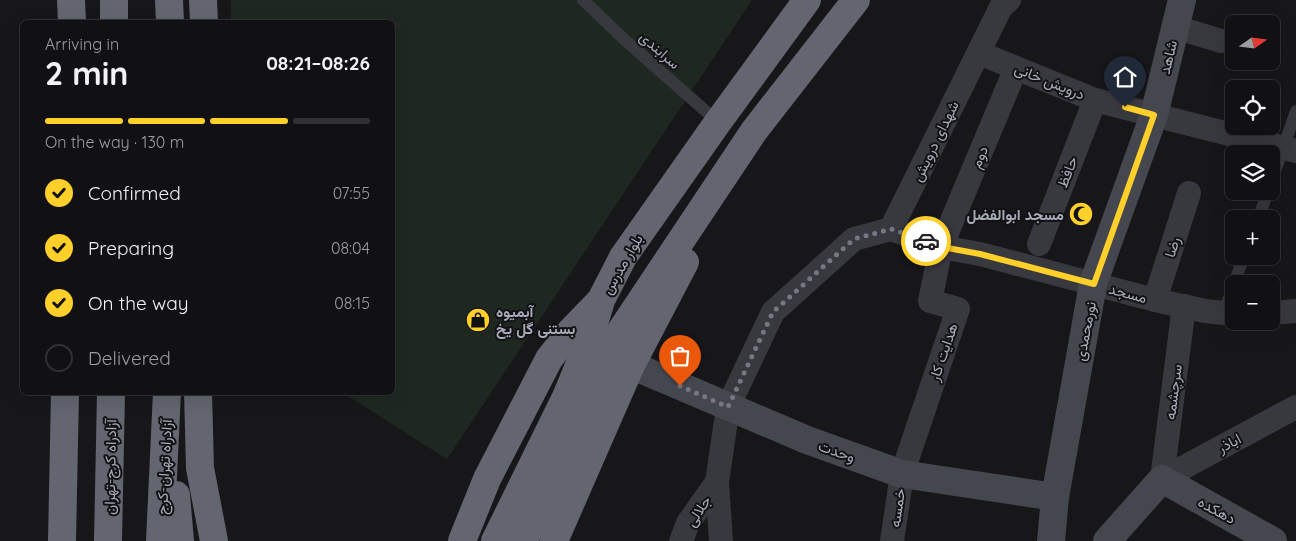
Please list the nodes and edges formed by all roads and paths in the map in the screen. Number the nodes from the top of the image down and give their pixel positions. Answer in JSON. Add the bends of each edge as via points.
{"nodes":[{"id":1,"x":55,"y":0,"type":"edge"},
{"id":2,"x":71,"y":0,"type":"edge"},
{"id":3,"x":114,"y":0,"type":"edge"},
{"id":4,"x":169,"y":0,"type":"edge"},
{"id":5,"x":203,"y":0,"type":"edge"},
{"id":6,"x":583,"y":0,"type":"edge"},
{"id":7,"x":807,"y":0,"type":"edge"},
{"id":8,"x":856,"y":0,"type":"edge"},
{"id":9,"x":1008,"y":0,"type":"edge"},
{"id":10,"x":1182,"y":0,"type":"edge"},
{"id":11,"x":55,"y":20,"type":"edge"},
{"id":12,"x":72,"y":20,"type":"edge"},
{"id":13,"x":114,"y":20,"type":"edge"},
{"id":14,"x":170,"y":20,"type":"edge"},
{"id":15,"x":204,"y":20,"type":"edge"},
{"id":16,"x":1175,"y":27,"type":"junction"},
{"id":17,"x":1221,"y":41,"type":"dead end"},
{"id":18,"x":979,"y":53,"type":"junction"},
{"id":19,"x":1016,"y":68,"type":"junction"},
{"id":20,"x":1095,"y":100,"type":"junction"},
{"id":21,"x":1296,"y":111,"type":"edge"},
{"id":22,"x":1154,"y":115,"type":"junction"},
{"id":23,"x":718,"y":122,"type":"junction"},
{"id":24,"x":754,"y":131,"type":"junction"},
{"id":25,"x":1290,"y":150,"type":"edge"},
{"id":26,"x":1280,"y":167,"type":"edge"},
{"id":27,"x":1188,"y":193,"type":"dead end"},
{"id":28,"x":891,"y":229,"type":"junction"},
{"id":29,"x":1039,"y":244,"type":"dead end"},
{"id":30,"x":942,"y":247,"type":"junction"},
{"id":31,"x":1094,"y":284,"type":"junction"},
{"id":32,"x":601,"y":300,"type":"junction"},
{"id":33,"x":1155,"y":300,"type":"junction"},
{"id":34,"x":1184,"y":306,"type":"junction"},
{"id":35,"x":1296,"y":311,"type":"edge"},
{"id":36,"x":1280,"y":312,"type":"edge"},
{"id":37,"x":1225,"y":313,"type":"edge"},
{"id":38,"x":631,"y":365,"type":"junction"},
{"id":39,"x":48,"y":395,"type":"edge"},
{"id":40,"x":65,"y":395,"type":"edge"},
{"id":41,"x":111,"y":395,"type":"edge"},
{"id":42,"x":198,"y":395,"type":"edge"},
{"id":43,"x":167,"y":396,"type":"edge"},
{"id":44,"x":728,"y":407,"type":"junction"},
{"id":45,"x":1296,"y":407,"type":"edge"},
{"id":46,"x":902,"y":474,"type":"junction"},
{"id":47,"x":1162,"y":479,"type":"junction"},
{"id":48,"x":487,"y":480,"type":"junction"},
{"id":49,"x":717,"y":482,"type":"junction"},
{"id":50,"x":1055,"y":497,"type":"junction"},
{"id":51,"x":45,"y":541,"type":"edge"},
{"id":52,"x":62,"y":541,"type":"edge"},
{"id":53,"x":108,"y":541,"type":"edge"},
{"id":54,"x":160,"y":541,"type":"edge"},
{"id":55,"x":180,"y":541,"type":"edge"},
{"id":56,"x":214,"y":541,"type":"edge"},
{"id":57,"x":442,"y":541,"type":"edge"},
{"id":58,"x":462,"y":541,"type":"edge"},
{"id":59,"x":495,"y":541,"type":"edge"},
{"id":60,"x":524,"y":541,"type":"edge"},
{"id":61,"x":554,"y":541,"type":"edge"},
{"id":62,"x":681,"y":541,"type":"edge"},
{"id":63,"x":721,"y":541,"type":"edge"},
{"id":64,"x":892,"y":541,"type":"edge"},
{"id":65,"x":1051,"y":541,"type":"edge"},
{"id":66,"x":1107,"y":541,"type":"edge"},
{"id":67,"x":1272,"y":541,"type":"edge"}],
"edges":[{"from":1,"to":11,"type":"highway"},
{"from":2,"to":12,"type":"highway"},
{"from":3,"to":13,"type":"highway"},
{"from":4,"to":14,"type":"highway"},
{"from":5,"to":15,"type":"highway"},
{"from":6,"to":23,"type":"lane","name":"سرابندی"},
{"from":7,"to":23,"type":"highway","name":"بلوار مدرس"},
{"from":8,"to":24,"type":"highway"},
{"from":9,"to":18,"type":"street","name":"شهدای درویش"},
{"from":10,"to":16,"type":"street","name":"شاهد"},
{"from":16,"to":17,"type":"street"},
{"from":16,"to":22,"type":"street","name":"شاهد"},
{"from":18,"to":19,"type":"street","name":"درویش خانی"},
{"from":18,"to":28,"type":"street","name":"شهدای درویش"},
{"from":19,"to":20,"type":"street","name":"درویش خانی"},
{"from":19,"to":30,"type":"street","name":"دوم"},
{"from":20,"to":22,"type":"street","name":"درویش خانی"},
{"from":20,"to":29,"type":"street","name":"حافظ"},
{"from":21,"to":25,"type":"lane"},
{"from":22,"to":25,"type":"street","name":"درویش خانی"},
{"from":22,"to":31,"type":"street","name":"نورمحمدی"},
{"from":23,"to":32,"type":"highway","name":"بلوار مدرس","via":[[622,257]]},
{"from":24,"to":38,"type":"highway"},
{"from":24,"to":60,"type":"highway","via":[[614,341]]},
{"from":25,"to":26,"type":"lane"},
{"from":27,"to":33,"type":"street","name":"رضا"},
{"from":28,"to":30,"type":"street","name":"مسجد"},
{"from":28,"to":44,"type":"street","via":[[854,239],[773,312]]},
{"from":30,"to":31,"type":"street","name":"مسجد"},
{"from":30,"to":46,"type":"street","name":"هدایت کار","via":[[930,300],[958,309]]},
{"from":31,"to":33,"type":"street","name":"مسجد"},
{"from":31,"to":50,"type":"street","name":"نورمحمدی"},
{"from":32,"to":48,"type":"highway","name":"بلوار مدرس","via":[[549,359]]},
{"from":32,"to":59,"type":"highway","via":[[586,349],[566,397]]},
{"from":33,"to":34,"type":"street","name":"مسجد"},
{"from":34,"to":37,"type":"street","name":"مسجد"},
{"from":34,"to":47,"type":"street","name":"سرچشمه"},
{"from":35,"to":36,"type":"street"},
{"from":38,"to":44,"type":"street","name":"وحدت"},
{"from":38,"to":61,"type":"highway"},
{"from":39,"to":51,"type":"highway"},
{"from":40,"to":52,"type":"highway"},
{"from":41,"to":53,"type":"highway","name":"آزادراه کرج-تهران"},
{"from":42,"to":56,"type":"highway","via":[[200,468]]},
{"from":43,"to":54,"type":"highway","name":"آزادراه تهران-کرج"},
{"from":43,"to":55,"type":"highway"},
{"from":44,"to":46,"type":"street","name":"وحدت"},
{"from":44,"to":49,"type":"street"},
{"from":45,"to":47,"type":"street","name":"اباذر"},
{"from":46,"to":50,"type":"street","name":"وحدت"},
{"from":46,"to":64,"type":"street","name":"خمسه"},
{"from":47,"to":66,"type":"street"},
{"from":47,"to":67,"type":"street","name":"دهکده"},
{"from":48,"to":57,"type":"highway"},
{"from":48,"to":58,"type":"highway","name":"بلوار مدرس"},
{"from":49,"to":62,"type":"street","name":"جلالی","via":[[688,523]]},
{"from":49,"to":63,"type":"street"},
{"from":50,"to":65,"type":"street","name":"نورمحمدی"}]}
